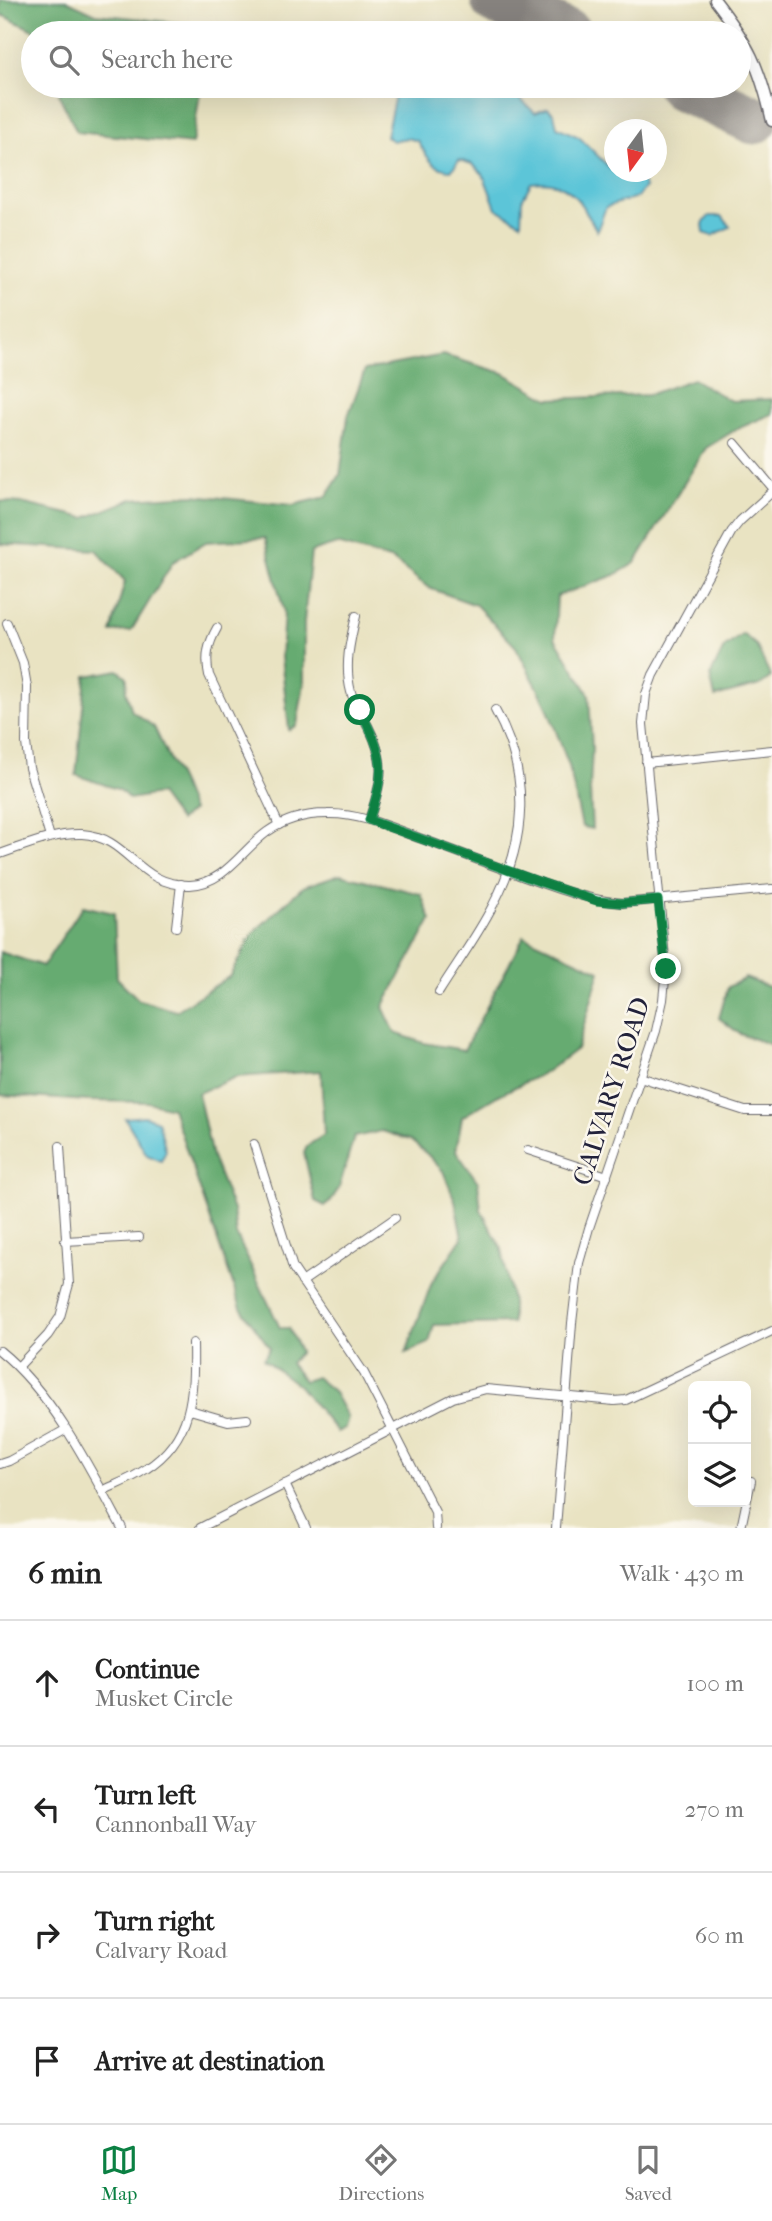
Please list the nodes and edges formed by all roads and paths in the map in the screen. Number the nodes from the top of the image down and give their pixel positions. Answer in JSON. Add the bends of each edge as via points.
{"nodes":[{"id":1,"x":715,"y":0,"type":"edge"},
{"id":2,"x":731,"y":21,"type":"edge"},
{"id":3,"x":751,"y":52,"type":"edge"},
{"id":4,"x":772,"y":121,"type":"edge"},
{"id":5,"x":735,"y":443,"type":"dead end"},
{"id":6,"x":772,"y":490,"type":"edge"},
{"id":7,"x":356,"y":616,"type":"dead end"},
{"id":8,"x":7,"y":623,"type":"dead end"},
{"id":9,"x":218,"y":628,"type":"dead end"},
{"id":10,"x":495,"y":710,"type":"dead end"},
{"id":11,"x":772,"y":750,"type":"edge"},
{"id":12,"x":646,"y":763,"type":"junction"},
{"id":13,"x":369,"y":820,"type":"junction"},
{"id":14,"x":279,"y":825,"type":"junction"},
{"id":15,"x":51,"y":836,"type":"junction"},
{"id":16,"x":0,"y":854,"type":"edge"},
{"id":17,"x":507,"y":870,"type":"junction"},
{"id":18,"x":181,"y":884,"type":"junction"},
{"id":19,"x":772,"y":889,"type":"edge"},
{"id":20,"x":658,"y":900,"type":"junction"},
{"id":21,"x":176,"y":927,"type":"dead end"},
{"id":22,"x":439,"y":992,"type":"dead end"},
{"id":23,"x":640,"y":1077,"type":"junction"},
{"id":24,"x":772,"y":1111,"type":"edge"},
{"id":25,"x":254,"y":1144,"type":"dead end"},
{"id":26,"x":60,"y":1146,"type":"dead end"},
{"id":27,"x":528,"y":1150,"type":"dead end"},
{"id":28,"x":607,"y":1177,"type":"junction"},
{"id":29,"x":395,"y":1218,"type":"dead end"},
{"id":30,"x":139,"y":1237,"type":"dead end"},
{"id":31,"x":65,"y":1241,"type":"junction"},
{"id":32,"x":302,"y":1282,"type":"junction"},
{"id":33,"x":772,"y":1331,"type":"edge"},
{"id":34,"x":193,"y":1343,"type":"dead end"},
{"id":35,"x":0,"y":1351,"type":"edge"},
{"id":36,"x":19,"y":1366,"type":"junction"},
{"id":37,"x":567,"y":1397,"type":"junction"},
{"id":38,"x":190,"y":1410,"type":"junction"},
{"id":39,"x":247,"y":1419,"type":"dead end"},
{"id":40,"x":393,"y":1429,"type":"junction"},
{"id":41,"x":65,"y":1430,"type":"junction"},
{"id":42,"x":0,"y":1464,"type":"edge"},
{"id":43,"x":285,"y":1484,"type":"junction"},
{"id":44,"x":103,"y":1492,"type":"junction"},
{"id":45,"x":745,"y":1507,"type":"edge"},
{"id":46,"x":122,"y":1528,"type":"edge"},
{"id":47,"x":200,"y":1528,"type":"edge"},
{"id":48,"x":306,"y":1528,"type":"edge"},
{"id":49,"x":436,"y":1528,"type":"edge"},
{"id":50,"x":556,"y":1528,"type":"edge"},
{"id":51,"x":741,"y":1528,"type":"edge"}],
"edges":[{"from":1,"to":2,"type":"main road"},
{"from":3,"to":4,"type":"main road"},
{"from":5,"to":6,"type":"street"},
{"from":6,"to":12,"type":"street","name":"CALVARY ROAD","via":[[732,531],[653,676],[643,711]]},
{"from":7,"to":13,"type":"street","via":[[348,657],[349,683],[382,762]]},
{"from":8,"to":15,"type":"street","via":[[27,687],[29,768]]},
{"from":9,"to":14,"type":"street","via":[[207,651],[209,675]]},
{"from":10,"to":17,"type":"street","via":[[515,754],[521,804],[518,842]]},
{"from":11,"to":12,"type":"street"},
{"from":12,"to":20,"type":"street","name":"CALVARY ROAD"},
{"from":13,"to":14,"type":"street","via":[[326,813]]},
{"from":13,"to":17,"type":"street"},
{"from":14,"to":18,"type":"street","via":[[214,878]]},
{"from":15,"to":16,"type":"street"},
{"from":15,"to":18,"type":"street","via":[[83,834],[103,839],[151,877]]},
{"from":17,"to":20,"type":"street","via":[[597,901]]},
{"from":17,"to":22,"type":"street","via":[[492,908]]},
{"from":18,"to":21,"type":"street"},
{"from":19,"to":20,"type":"street"},
{"from":20,"to":23,"type":"street","name":"CALVARY ROAD","via":[[666,986]]},
{"from":23,"to":24,"type":"street","via":[[745,1111]]},
{"from":23,"to":28,"type":"street","name":"CALVARY ROAD"},
{"from":25,"to":32,"type":"street","via":[[293,1268]]},
{"from":26,"to":31,"type":"street"},
{"from":27,"to":28,"type":"street"},
{"from":28,"to":37,"type":"street","name":"CALVARY ROAD","via":[[579,1264]]},
{"from":29,"to":32,"type":"street"},
{"from":30,"to":31,"type":"street"},
{"from":31,"to":36,"type":"street","via":[[69,1284],[60,1317]]},
{"from":32,"to":40,"type":"street","via":[[351,1352]]},
{"from":33,"to":37,"type":"street","via":[[626,1400]]},
{"from":34,"to":38,"type":"street"},
{"from":35,"to":36,"type":"street"},
{"from":36,"to":41,"type":"street"},
{"from":37,"to":40,"type":"street","via":[[486,1388],[453,1398]]},
{"from":37,"to":50,"type":"street","name":"CALVARY ROAD"},
{"from":38,"to":39,"type":"street","via":[[228,1421]]},
{"from":38,"to":44,"type":"street","via":[[161,1458]]},
{"from":40,"to":43,"type":"street"},
{"from":40,"to":49,"type":"street","via":[[435,1512]]},
{"from":41,"to":42,"type":"street"},
{"from":41,"to":44,"type":"street"},
{"from":43,"to":47,"type":"street"},
{"from":43,"to":48,"type":"street"},
{"from":44,"to":46,"type":"street"},
{"from":45,"to":51,"type":"street"}]}
